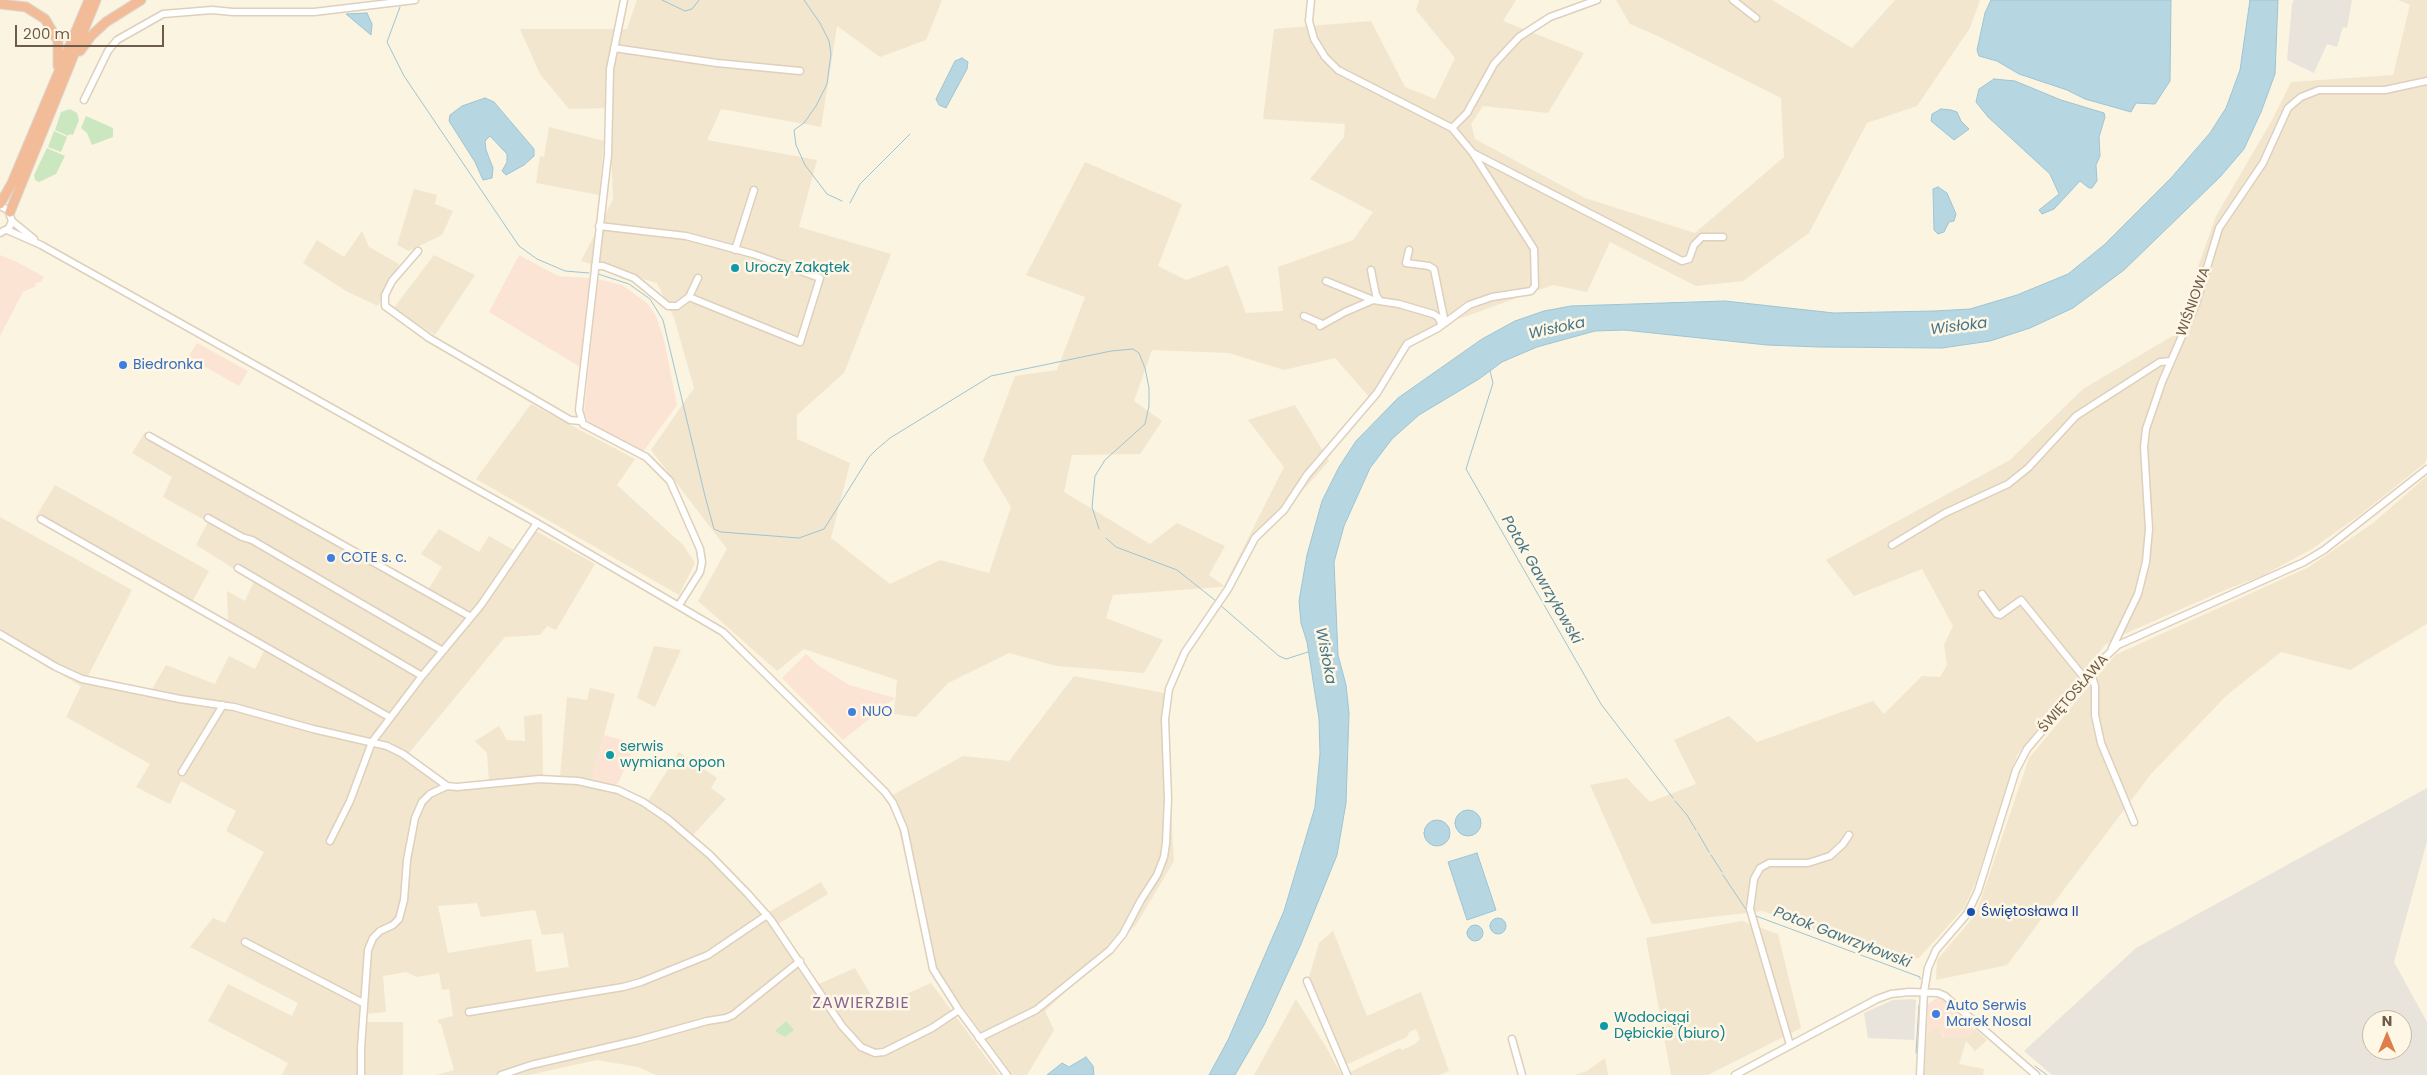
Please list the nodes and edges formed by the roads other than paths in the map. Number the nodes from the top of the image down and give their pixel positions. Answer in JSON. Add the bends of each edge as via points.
{"nodes":[{"id":1,"x":8,"y":0,"type":"edge"},
{"id":2,"x":142,"y":0,"type":"edge"},
{"id":3,"x":415,"y":0,"type":"edge"},
{"id":4,"x":624,"y":0,"type":"edge"},
{"id":5,"x":1311,"y":0,"type":"edge"},
{"id":6,"x":1597,"y":0,"type":"edge"},
{"id":7,"x":1733,"y":0,"type":"edge"},
{"id":8,"x":0,"y":2,"type":"edge"},
{"id":9,"x":91,"y":4,"type":"edge"},
{"id":10,"x":1756,"y":18,"type":"dead end"},
{"id":11,"x":614,"y":48,"type":"junction"},
{"id":12,"x":68,"y":70,"type":"junction"},
{"id":13,"x":800,"y":71,"type":"dead end"},
{"id":14,"x":2427,"y":81,"type":"edge"},
{"id":15,"x":53,"y":86,"type":"junction"},
{"id":16,"x":84,"y":100,"type":"dead end"},
{"id":17,"x":1452,"y":128,"type":"junction"},
{"id":18,"x":1472,"y":152,"type":"junction"},
{"id":19,"x":754,"y":190,"type":"dead end"},
{"id":20,"x":0,"y":205,"type":"edge"},
{"id":21,"x":11,"y":216,"type":"junction"},
{"id":22,"x":599,"y":226,"type":"junction"},
{"id":23,"x":3,"y":232,"type":"edge"},
{"id":24,"x":1723,"y":237,"type":"dead end"},
{"id":25,"x":41,"y":245,"type":"junction"},
{"id":26,"x":735,"y":250,"type":"junction"},
{"id":27,"x":1409,"y":250,"type":"dead end"},
{"id":28,"x":418,"y":251,"type":"dead end"},
{"id":29,"x":595,"y":266,"type":"junction"},
{"id":30,"x":1371,"y":270,"type":"dead end"},
{"id":31,"x":698,"y":278,"type":"dead end"},
{"id":32,"x":1326,"y":281,"type":"dead end"},
{"id":33,"x":689,"y":297,"type":"junction"},
{"id":34,"x":1377,"y":300,"type":"junction"},
{"id":35,"x":1304,"y":316,"type":"dead end"},
{"id":36,"x":1444,"y":324,"type":"junction"},
{"id":37,"x":2171,"y":361,"type":"junction"},
{"id":38,"x":580,"y":420,"type":"junction"},
{"id":39,"x":150,"y":436,"type":"dead end"},
{"id":40,"x":2427,"y":470,"type":"edge"},
{"id":41,"x":208,"y":518,"type":"dead end"},
{"id":42,"x":41,"y":519,"type":"dead end"},
{"id":43,"x":537,"y":523,"type":"junction"},
{"id":44,"x":1892,"y":545,"type":"dead end"},
{"id":45,"x":238,"y":568,"type":"dead end"},
{"id":46,"x":1982,"y":594,"type":"dead end"},
{"id":47,"x":679,"y":605,"type":"junction"},
{"id":48,"x":471,"y":617,"type":"junction"},
{"id":49,"x":0,"y":634,"type":"edge"},
{"id":50,"x":2112,"y":649,"type":"junction"},
{"id":51,"x":443,"y":651,"type":"junction"},
{"id":52,"x":2091,"y":674,"type":"junction"},
{"id":53,"x":422,"y":676,"type":"junction"},
{"id":54,"x":2086,"y":680,"type":"junction"},
{"id":55,"x":223,"y":705,"type":"junction"},
{"id":56,"x":390,"y":717,"type":"junction"},
{"id":57,"x":372,"y":742,"type":"junction"},
{"id":58,"x":182,"y":772,"type":"dead end"},
{"id":59,"x":447,"y":786,"type":"junction"},
{"id":60,"x":2134,"y":822,"type":"dead end"},
{"id":61,"x":1849,"y":835,"type":"dead end"},
{"id":62,"x":330,"y":841,"type":"dead end"},
{"id":63,"x":768,"y":915,"type":"junction"},
{"id":64,"x":245,"y":942,"type":"dead end"},
{"id":65,"x":800,"y":961,"type":"junction"},
{"id":66,"x":1307,"y":981,"type":"dead end"},
{"id":67,"x":1924,"y":992,"type":"junction"},
{"id":68,"x":364,"y":1003,"type":"junction"},
{"id":69,"x":959,"y":1010,"type":"junction"},
{"id":70,"x":469,"y":1012,"type":"dead end"},
{"id":71,"x":979,"y":1038,"type":"junction"},
{"id":72,"x":1512,"y":1039,"type":"dead end"},
{"id":73,"x":1790,"y":1045,"type":"junction"},
{"id":74,"x":361,"y":1075,"type":"edge"},
{"id":75,"x":501,"y":1075,"type":"edge"},
{"id":76,"x":1007,"y":1075,"type":"edge"},
{"id":77,"x":1346,"y":1075,"type":"edge"},
{"id":78,"x":1522,"y":1075,"type":"edge"},
{"id":79,"x":1735,"y":1075,"type":"edge"},
{"id":80,"x":1920,"y":1075,"type":"edge"},
{"id":81,"x":2036,"y":1075,"type":"edge"}],
"edges":[{"from":1,"to":8,"type":"highway"},
{"from":2,"to":12,"type":"highway","via":[[97,30]]},
{"from":3,"to":16,"type":"street","via":[[314,12],[212,10],[163,14],[124,35],[111,46]]},
{"from":4,"to":11,"type":"street"},
{"from":5,"to":17,"type":"street","via":[[1310,21],[1314,39],[1338,70]]},
{"from":6,"to":17,"type":"street","via":[[1550,17],[1518,37],[1494,64],[1467,113]]},
{"from":7,"to":10,"type":"street"},
{"from":8,"to":15,"type":"highway","via":[[32,10],[51,27],[60,53]]},
{"from":9,"to":12,"type":"highway"},
{"from":9,"to":15,"type":"highway"},
{"from":11,"to":13,"type":"street"},
{"from":11,"to":22,"type":"street","via":[[608,89],[608,155]]},
{"from":12,"to":21,"type":"highway"},
{"from":14,"to":37,"type":"street","name":"WIŚNIOWA","via":[[2385,90],[2319,90],[2301,96],[2288,108],[2263,163],[2219,228],[2196,304]]},
{"from":15,"to":20,"type":"highway"},
{"from":17,"to":18,"type":"street"},
{"from":18,"to":24,"type":"street","via":[[1682,261],[1689,259],[1694,245],[1702,237]]},
{"from":18,"to":36,"type":"street","via":[[1534,249],[1535,286],[1531,291],[1476,302]]},
{"from":19,"to":26,"type":"street"},
{"from":20,"to":21,"type":"street"},
{"from":21,"to":23,"type":"street"},
{"from":21,"to":25,"type":"street"},
{"from":22,"to":26,"type":"street","via":[[686,236]]},
{"from":22,"to":29,"type":"street"},
{"from":23,"to":25,"type":"street"},
{"from":25,"to":43,"type":"street"},
{"from":26,"to":33,"type":"street","via":[[820,278],[800,342]]},
{"from":27,"to":36,"type":"street","via":[[1406,264],[1434,269]]},
{"from":28,"to":38,"type":"street","via":[[392,281],[385,295],[385,306],[429,338],[570,420]]},
{"from":29,"to":33,"type":"street","via":[[634,278],[668,306],[677,306]]},
{"from":29,"to":38,"type":"street"},
{"from":30,"to":34,"type":"street"},
{"from":31,"to":33,"type":"street"},
{"from":32,"to":34,"type":"street"},
{"from":34,"to":35,"type":"street","via":[[1321,325]]},
{"from":34,"to":36,"type":"street","via":[[1433,314]]},
{"from":36,"to":71,"type":"street","via":[[1414,339],[1403,349],[1378,393],[1311,471],[1284,510],[1255,538],[1233,582],[1185,652],[1171,683],[1166,707],[1168,799],[1164,858],[1123,934],[1110,950],[1046,1003]]},
{"from":37,"to":44,"type":"street","via":[[2160,362],[2076,416],[2028,468],[2008,484],[1945,513]]},
{"from":37,"to":50,"type":"street","name":"WIŚNIOWA","via":[[2144,438],[2148,506],[2146,562],[2138,594]]},
{"from":38,"to":47,"type":"street","via":[[587,427],[646,457],[670,481],[700,549],[702,562],[700,572]]},
{"from":39,"to":48,"type":"street"},
{"from":40,"to":50,"type":"street","name":"ŚWIĘTOSŁAWA","via":[[2304,562],[2134,636]]},
{"from":41,"to":51,"type":"street","via":[[252,540]]},
{"from":42,"to":56,"type":"street"},
{"from":43,"to":47,"type":"street"},
{"from":43,"to":48,"type":"street"},
{"from":45,"to":53,"type":"street"},
{"from":46,"to":54,"type":"street","via":[[2000,615],[2021,600]]},
{"from":47,"to":69,"type":"street","via":[[714,625],[733,641],[893,803],[904,829],[933,970]]},
{"from":48,"to":51,"type":"street"},
{"from":49,"to":55,"type":"street","via":[[82,680]]},
{"from":50,"to":52,"type":"street","name":"ŚWIĘTOSŁAWA"},
{"from":51,"to":53,"type":"street"},
{"from":52,"to":54,"type":"street","name":"ŚWIĘTOSŁAWA"},
{"from":52,"to":60,"type":"street","via":[[2101,743]]},
{"from":53,"to":56,"type":"street"},
{"from":54,"to":67,"type":"street","name":"ŚWIĘTOSŁAWA","via":[[2022,756],[1978,891],[1967,914],[1933,956],[1926,973]]},
{"from":55,"to":57,"type":"street"},
{"from":55,"to":58,"type":"street"},
{"from":56,"to":57,"type":"street"},
{"from":57,"to":59,"type":"street","via":[[403,754]]},
{"from":57,"to":62,"type":"street","via":[[350,801]]},
{"from":59,"to":63,"type":"street","via":[[540,779],[578,781],[618,790],[660,813],[687,834]]},
{"from":59,"to":68,"type":"street","via":[[422,802],[415,818],[399,919],[380,930],[368,950]]},
{"from":61,"to":73,"type":"street","via":[[1835,852],[1822,859],[1808,863],[1764,864],[1754,879],[1750,909]]},
{"from":63,"to":65,"type":"street"},
{"from":63,"to":70,"type":"street","via":[[708,955],[641,982]]},
{"from":64,"to":68,"type":"street"},
{"from":65,"to":69,"type":"street","via":[[842,1026],[862,1047],[873,1052],[884,1052],[903,1044]]},
{"from":65,"to":75,"type":"street","via":[[726,1018]]},
{"from":66,"to":77,"type":"street"},
{"from":67,"to":73,"type":"street","via":[[1884,996]]},
{"from":67,"to":80,"type":"street","name":"ŚWIĘTOSŁAWA"},
{"from":67,"to":81,"type":"street","via":[[1945,996]]},
{"from":68,"to":74,"type":"street"},
{"from":69,"to":71,"type":"street"},
{"from":71,"to":76,"type":"street"},
{"from":72,"to":78,"type":"street"},
{"from":73,"to":79,"type":"street"}]}
